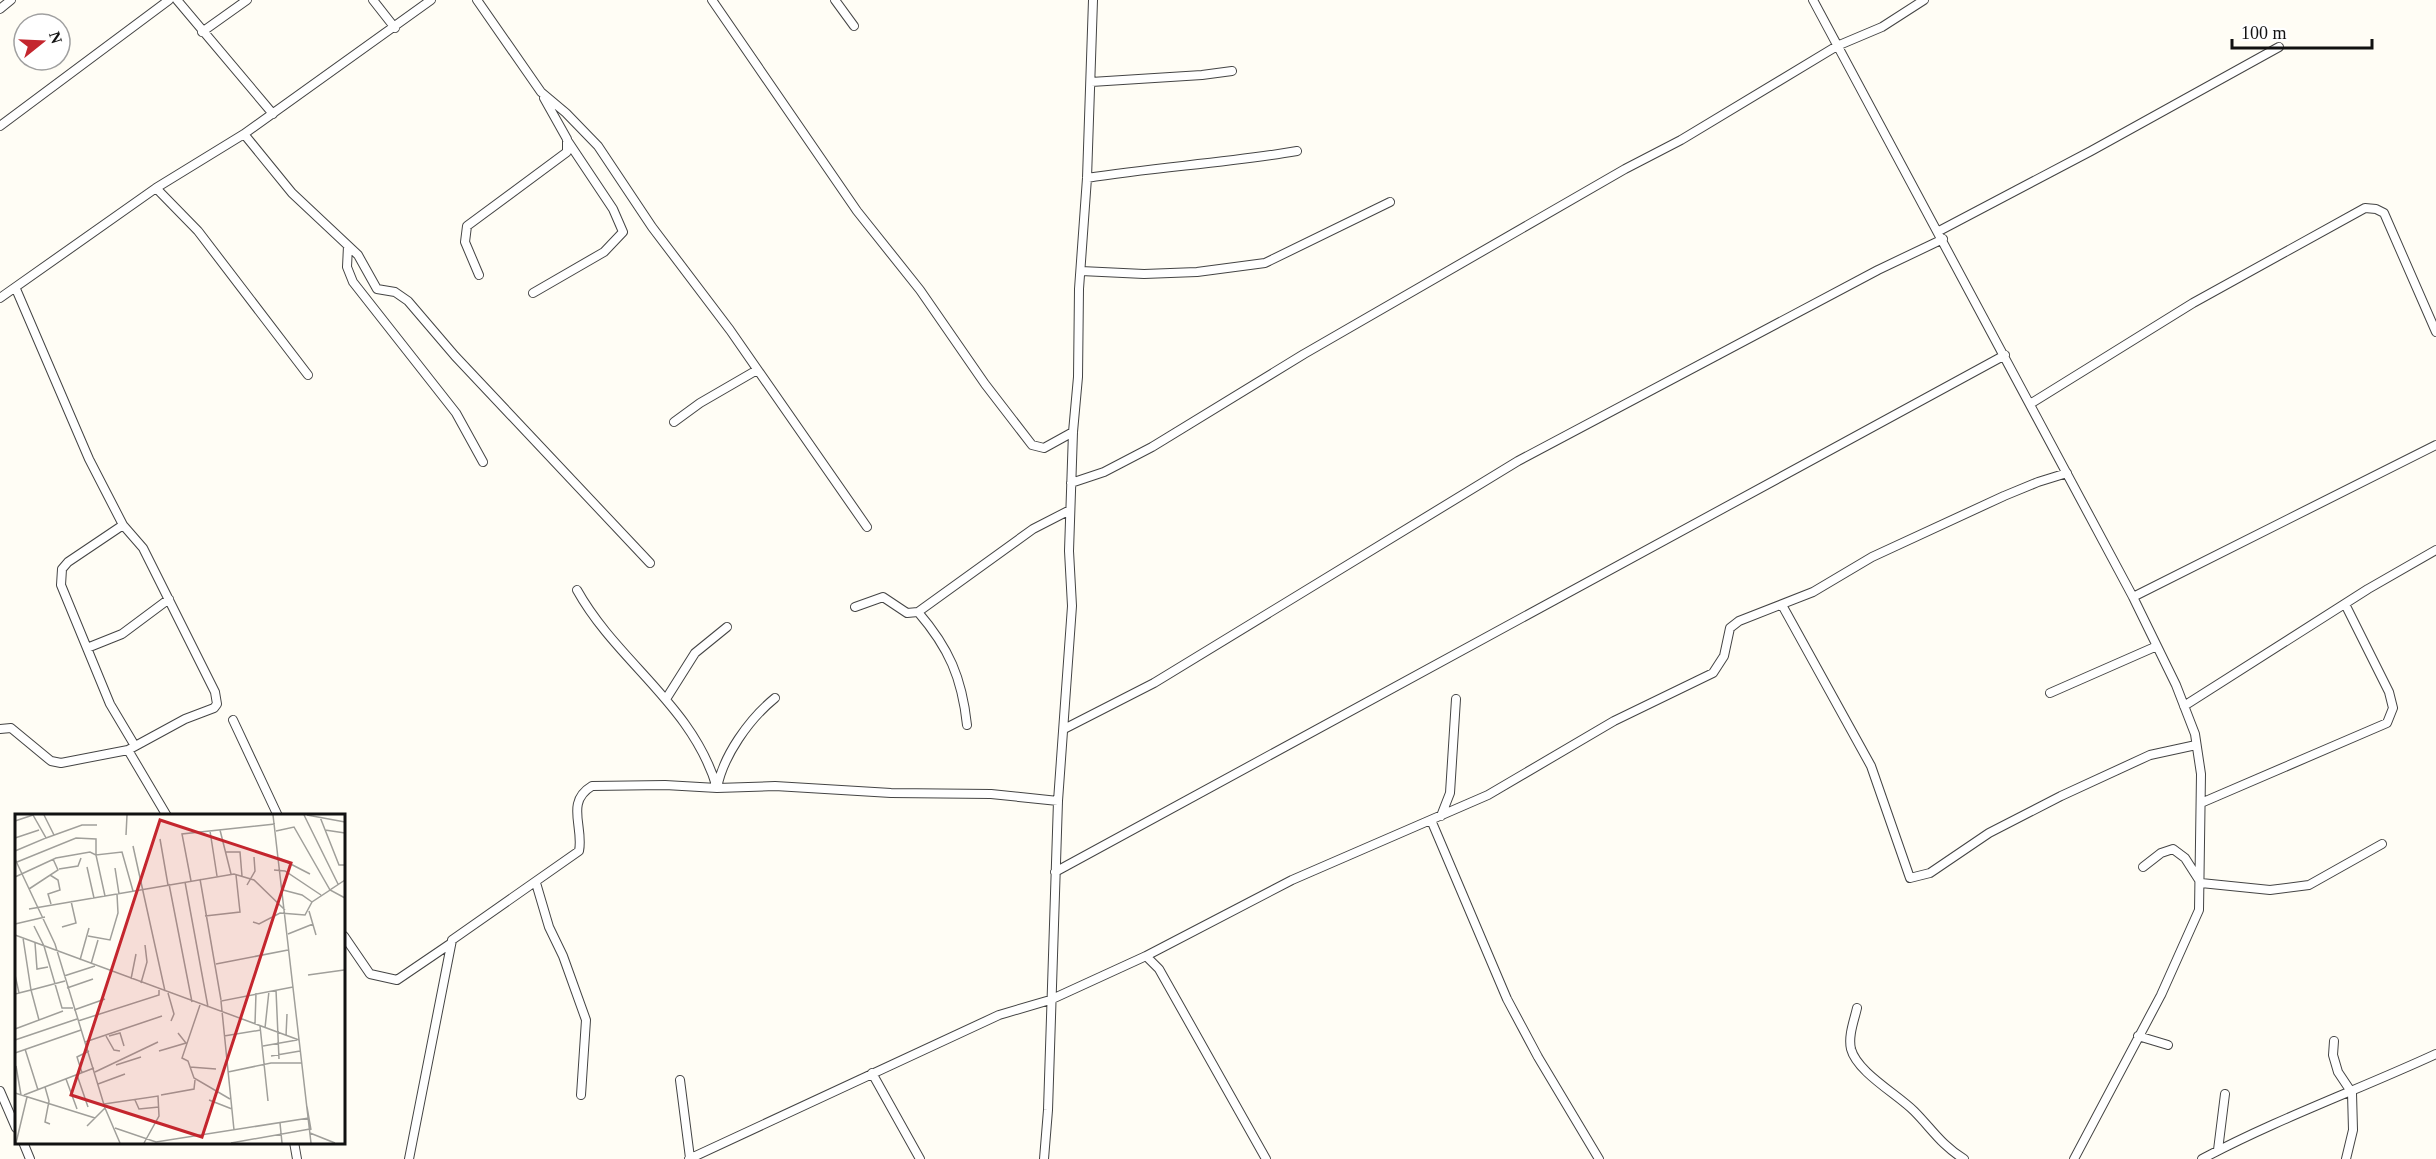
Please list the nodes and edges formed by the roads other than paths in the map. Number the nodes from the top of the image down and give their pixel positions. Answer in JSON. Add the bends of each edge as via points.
{"nodes":[{"id":1,"x":11,"y":0,"type":"edge"},
{"id":2,"x":169,"y":0,"type":"edge"},
{"id":3,"x":177,"y":0,"type":"edge"},
{"id":4,"x":247,"y":0,"type":"edge"},
{"id":5,"x":373,"y":0,"type":"edge"},
{"id":6,"x":431,"y":0,"type":"edge"},
{"id":7,"x":477,"y":0,"type":"edge"},
{"id":8,"x":712,"y":0,"type":"edge"},
{"id":9,"x":835,"y":0,"type":"edge"},
{"id":10,"x":1094,"y":0,"type":"edge"},
{"id":11,"x":1813,"y":0,"type":"edge"},
{"id":12,"x":1924,"y":0,"type":"edge"},
{"id":13,"x":0,"y":9,"type":"edge"},
{"id":14,"x":854,"y":26,"type":"dead end"},
{"id":15,"x":395,"y":28,"type":"junction"},
{"id":16,"x":202,"y":32,"type":"junction"},
{"id":17,"x":1837,"y":46,"type":"junction"},
{"id":18,"x":2279,"y":47,"type":"dead end"},
{"id":19,"x":1232,"y":71,"type":"dead end"},
{"id":20,"x":1091,"y":82,"type":"junction"},
{"id":21,"x":541,"y":92,"type":"junction"},
{"id":22,"x":273,"y":114,"type":"junction"},
{"id":23,"x":0,"y":126,"type":"edge"},
{"id":24,"x":244,"y":134,"type":"junction"},
{"id":25,"x":567,"y":139,"type":"junction"},
{"id":26,"x":1297,"y":151,"type":"dead end"},
{"id":27,"x":1087,"y":178,"type":"junction"},
{"id":28,"x":156,"y":188,"type":"junction"},
{"id":29,"x":1390,"y":202,"type":"dead end"},
{"id":30,"x":1941,"y":235,"type":"junction"},
{"id":31,"x":348,"y":246,"type":"junction"},
{"id":32,"x":1081,"y":271,"type":"junction"},
{"id":33,"x":479,"y":275,"type":"dead end"},
{"id":34,"x":16,"y":289,"type":"junction"},
{"id":35,"x":533,"y":293,"type":"dead end"},
{"id":36,"x":0,"y":298,"type":"edge"},
{"id":37,"x":2436,"y":332,"type":"edge"},
{"id":38,"x":2005,"y":355,"type":"junction"},
{"id":39,"x":757,"y":370,"type":"junction"},
{"id":40,"x":308,"y":375,"type":"dead end"},
{"id":41,"x":2030,"y":404,"type":"junction"},
{"id":42,"x":674,"y":422,"type":"dead end"},
{"id":43,"x":1073,"y":432,"type":"junction"},
{"id":44,"x":2436,"y":445,"type":"edge"},
{"id":45,"x":483,"y":462,"type":"dead end"},
{"id":46,"x":2067,"y":473,"type":"junction"},
{"id":47,"x":1071,"y":483,"type":"junction"},
{"id":48,"x":1070,"y":510,"type":"junction"},
{"id":49,"x":123,"y":525,"type":"junction"},
{"id":50,"x":867,"y":527,"type":"dead end"},
{"id":51,"x":2436,"y":550,"type":"edge"},
{"id":52,"x":650,"y":563,"type":"dead end"},
{"id":53,"x":577,"y":590,"type":"dead end"},
{"id":54,"x":2133,"y":597,"type":"junction"},
{"id":55,"x":169,"y":599,"type":"junction"},
{"id":56,"x":2345,"y":604,"type":"junction"},
{"id":57,"x":1782,"y":605,"type":"junction"},
{"id":58,"x":855,"y":607,"type":"dead end"},
{"id":59,"x":918,"y":612,"type":"junction"},
{"id":60,"x":727,"y":627,"type":"dead end"},
{"id":61,"x":2157,"y":646,"type":"junction"},
{"id":62,"x":87,"y":648,"type":"junction"},
{"id":63,"x":2050,"y":693,"type":"dead end"},
{"id":64,"x":775,"y":698,"type":"dead end"},
{"id":65,"x":666,"y":699,"type":"junction"},
{"id":66,"x":1456,"y":699,"type":"dead end"},
{"id":67,"x":2184,"y":706,"type":"junction"},
{"id":68,"x":233,"y":720,"type":"dead end"},
{"id":69,"x":967,"y":725,"type":"dead end"},
{"id":70,"x":0,"y":729,"type":"edge"},
{"id":71,"x":1064,"y":729,"type":"junction"},
{"id":72,"x":2196,"y":745,"type":"junction"},
{"id":73,"x":131,"y":748,"type":"junction"},
{"id":74,"x":717,"y":788,"type":"junction"},
{"id":75,"x":1058,"y":801,"type":"junction"},
{"id":76,"x":2201,"y":803,"type":"junction"},
{"id":77,"x":166,"y":814,"type":"edge"},
{"id":78,"x":277,"y":814,"type":"edge"},
{"id":79,"x":1441,"y":816,"type":"junction"},
{"id":80,"x":1431,"y":820,"type":"junction"},
{"id":81,"x":2382,"y":844,"type":"dead end"},
{"id":82,"x":2142,"y":867,"type":"dead end"},
{"id":83,"x":1055,"y":872,"type":"junction"},
{"id":84,"x":536,"y":883,"type":"junction"},
{"id":85,"x":2201,"y":883,"type":"junction"},
{"id":86,"x":345,"y":937,"type":"edge"},
{"id":87,"x":450,"y":944,"type":"junction"},
{"id":88,"x":1146,"y":956,"type":"junction"},
{"id":89,"x":1050,"y":1000,"type":"junction"},
{"id":90,"x":1857,"y":1008,"type":"dead end"},
{"id":91,"x":2138,"y":1036,"type":"junction"},
{"id":92,"x":2334,"y":1041,"type":"dead end"},
{"id":93,"x":2168,"y":1045,"type":"dead end"},
{"id":94,"x":2436,"y":1054,"type":"edge"},
{"id":95,"x":872,"y":1073,"type":"junction"},
{"id":96,"x":680,"y":1080,"type":"dead end"},
{"id":97,"x":0,"y":1091,"type":"edge"},
{"id":98,"x":2352,"y":1093,"type":"junction"},
{"id":99,"x":2225,"y":1094,"type":"dead end"},
{"id":100,"x":581,"y":1095,"type":"dead end"},
{"id":101,"x":15,"y":1126,"type":"edge"},
{"id":102,"x":23,"y":1144,"type":"edge"},
{"id":103,"x":294,"y":1144,"type":"edge"},
{"id":104,"x":2218,"y":1150,"type":"junction"},
{"id":105,"x":30,"y":1159,"type":"edge"},
{"id":106,"x":297,"y":1159,"type":"edge"},
{"id":107,"x":409,"y":1159,"type":"edge"},
{"id":108,"x":689,"y":1159,"type":"edge"},
{"id":109,"x":920,"y":1159,"type":"edge"},
{"id":110,"x":1044,"y":1159,"type":"edge"},
{"id":111,"x":1266,"y":1159,"type":"edge"},
{"id":112,"x":1599,"y":1159,"type":"edge"},
{"id":113,"x":1964,"y":1159,"type":"edge"},
{"id":114,"x":2074,"y":1159,"type":"edge"},
{"id":115,"x":2202,"y":1159,"type":"edge"},
{"id":116,"x":2346,"y":1159,"type":"edge"}],
"edges":[{"from":1,"to":13,"type":"street"},
{"from":2,"to":23,"type":"street"},
{"from":3,"to":16,"type":"street"},
{"from":4,"to":16,"type":"street"},
{"from":5,"to":15,"type":"street"},
{"from":6,"to":15,"type":"street"},
{"from":7,"to":21,"type":"street"},
{"from":8,"to":43,"type":"street","via":[[858,211],[1032,445],[1044,448]]},
{"from":9,"to":14,"type":"street"},
{"from":10,"to":20,"type":"street"},
{"from":11,"to":17,"type":"street"},
{"from":12,"to":17,"type":"street","via":[[1882,27]]},
{"from":15,"to":22,"type":"street"},
{"from":16,"to":22,"type":"street"},
{"from":17,"to":30,"type":"street"},
{"from":17,"to":47,"type":"street","via":[[1681,140],[1304,354],[1152,447],[1104,472]]},
{"from":18,"to":30,"type":"street"},
{"from":19,"to":20,"type":"street"},
{"from":20,"to":27,"type":"street"},
{"from":21,"to":25,"type":"street"},
{"from":21,"to":39,"type":"street","via":[[598,146]]},
{"from":22,"to":24,"type":"street"},
{"from":24,"to":28,"type":"street"},
{"from":24,"to":31,"type":"street","via":[[292,192]]},
{"from":25,"to":33,"type":"street","via":[[567,152],[467,226],[465,242]]},
{"from":25,"to":35,"type":"street","via":[[613,209],[623,232],[604,252]]},
{"from":26,"to":27,"type":"street"},
{"from":27,"to":32,"type":"street"},
{"from":28,"to":34,"type":"street"},
{"from":28,"to":40,"type":"street","via":[[198,231]]},
{"from":29,"to":32,"type":"street","via":[[1265,263],[1197,272]]},
{"from":30,"to":38,"type":"street"},
{"from":30,"to":71,"type":"street","via":[[1518,461],[1154,683]]},
{"from":31,"to":45,"type":"street","via":[[347,267],[353,282],[456,413]]},
{"from":31,"to":52,"type":"street","via":[[364,262],[377,289],[395,292],[408,301]]},
{"from":32,"to":43,"type":"street"},
{"from":34,"to":36,"type":"street"},
{"from":34,"to":49,"type":"street","via":[[89,459]]},
{"from":37,"to":41,"type":"street","via":[[2384,213],[2366,208],[2193,303]]},
{"from":38,"to":41,"type":"street"},
{"from":38,"to":83,"type":"street"},
{"from":39,"to":42,"type":"street"},
{"from":39,"to":50,"type":"street"},
{"from":41,"to":46,"type":"street"},
{"from":43,"to":47,"type":"street"},
{"from":44,"to":54,"type":"street"},
{"from":46,"to":54,"type":"street"},
{"from":46,"to":57,"type":"street","via":[[2004,496]]},
{"from":47,"to":48,"type":"street"},
{"from":48,"to":59,"type":"street","via":[[1033,529]]},
{"from":48,"to":71,"type":"street","via":[[1072,606]]},
{"from":49,"to":55,"type":"street","via":[[143,548]]},
{"from":49,"to":62,"type":"street","via":[[62,569],[61,585]]},
{"from":51,"to":56,"type":"street"},
{"from":53,"to":65,"type":"street","via":[[599,622]]},
{"from":54,"to":61,"type":"street"},
{"from":55,"to":62,"type":"street","via":[[122,634]]},
{"from":55,"to":73,"type":"street","via":[[217,704]]},
{"from":56,"to":67,"type":"street"},
{"from":56,"to":76,"type":"street","via":[[2389,692],[2393,708],[2387,723]]},
{"from":57,"to":72,"type":"street","via":[[1871,766],[1910,878],[1930,873],[1989,833],[2061,796],[2150,755]]},
{"from":57,"to":79,"type":"street","via":[[1730,628],[1724,656],[1713,673],[1614,721],[1488,795]]},
{"from":58,"to":59,"type":"street","via":[[883,597],[907,613]]},
{"from":59,"to":69,"type":"street","via":[[934,630],[953,664],[961,685]]},
{"from":60,"to":65,"type":"street","via":[[695,653]]},
{"from":61,"to":63,"type":"street"},
{"from":61,"to":67,"type":"street"},
{"from":62,"to":73,"type":"street"},
{"from":64,"to":74,"type":"street","via":[[760,711],[731,752],[720,771]]},
{"from":65,"to":74,"type":"street","via":[[701,745]]},
{"from":66,"to":79,"type":"street","via":[[1450,793]]},
{"from":67,"to":72,"type":"street"},
{"from":68,"to":78,"type":"street"},
{"from":70,"to":73,"type":"street","via":[[11,728],[51,761],[61,763]]},
{"from":71,"to":75,"type":"street"},
{"from":72,"to":76,"type":"street"},
{"from":73,"to":77,"type":"street"},
{"from":74,"to":75,"type":"street","via":[[775,786],[991,794]]},
{"from":74,"to":84,"type":"street","via":[[592,786],[585,790],[576,807],[579,851]]},
{"from":75,"to":83,"type":"street"},
{"from":76,"to":85,"type":"street"},
{"from":79,"to":80,"type":"street"},
{"from":80,"to":88,"type":"street","via":[[1292,880]]},
{"from":80,"to":112,"type":"street","via":[[1507,999]]},
{"from":81,"to":85,"type":"street","via":[[2309,885],[2270,890]]},
{"from":82,"to":85,"type":"street","via":[[2173,849],[2185,858]]},
{"from":83,"to":89,"type":"street"},
{"from":84,"to":87,"type":"street","via":[[470,925]]},
{"from":84,"to":100,"type":"street","via":[[586,1020]]},
{"from":85,"to":91,"type":"street","via":[[2199,910]]},
{"from":86,"to":87,"type":"street","via":[[370,974],[397,980]]},
{"from":87,"to":107,"type":"street"},
{"from":88,"to":89,"type":"street"},
{"from":88,"to":111,"type":"street","via":[[1159,969]]},
{"from":89,"to":95,"type":"street","via":[[999,1016]]},
{"from":89,"to":110,"type":"street"},
{"from":90,"to":113,"type":"street","via":[[1850,1037],[1856,1059]]},
{"from":91,"to":93,"type":"street"},
{"from":91,"to":114,"type":"street"},
{"from":92,"to":98,"type":"street","via":[[2338,1072]]},
{"from":94,"to":98,"type":"street"},
{"from":95,"to":108,"type":"street"},
{"from":95,"to":109,"type":"street"},
{"from":96,"to":108,"type":"street"},
{"from":97,"to":101,"type":"street"},
{"from":98,"to":104,"type":"street","via":[[2294,1114]]},
{"from":98,"to":116,"type":"street","via":[[2353,1130]]},
{"from":99,"to":104,"type":"street"},
{"from":102,"to":105,"type":"street"},
{"from":103,"to":106,"type":"street"},
{"from":104,"to":115,"type":"street"}]}
